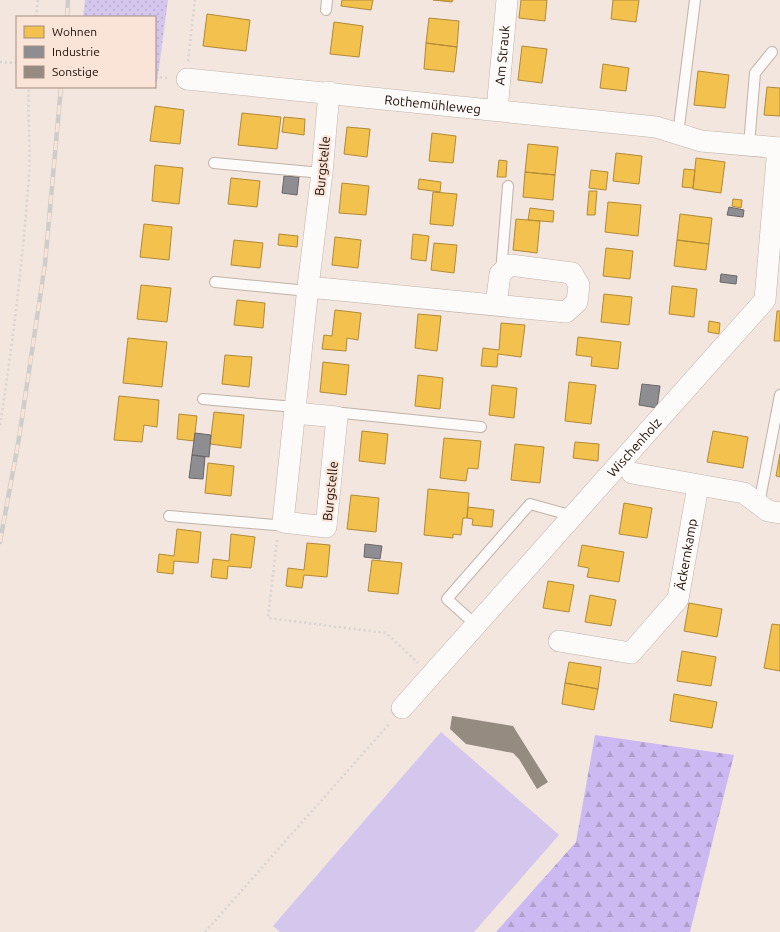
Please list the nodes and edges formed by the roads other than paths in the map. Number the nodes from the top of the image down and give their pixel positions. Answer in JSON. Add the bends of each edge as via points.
{"nodes":[{"id":1,"x":507,"y":0,"type":"edge"},
{"id":2,"x":695,"y":0,"type":"edge"},
{"id":3,"x":772,"y":52,"type":"dead end"},
{"id":4,"x":187,"y":79,"type":"road end"},
{"id":5,"x":329,"y":92,"type":"junction"},
{"id":6,"x":497,"y":110,"type":"junction"},
{"id":7,"x":678,"y":134,"type":"junction"},
{"id":8,"x":749,"y":145,"type":"junction"},
{"id":9,"x":779,"y":148,"type":"edge"},
{"id":10,"x":214,"y":163,"type":"dead end"},
{"id":11,"x":322,"y":173,"type":"junction"},
{"id":12,"x":508,"y":186,"type":"dead end"},
{"id":13,"x":500,"y":274,"type":"junction"},
{"id":14,"x":215,"y":282,"type":"dead end"},
{"id":15,"x":308,"y":289,"type":"junction"},
{"id":16,"x":496,"y":305,"type":"junction"},
{"id":17,"x":780,"y":395,"type":"edge"},
{"id":18,"x":203,"y":399,"type":"dead end"},
{"id":19,"x":295,"y":410,"type":"junction"},
{"id":20,"x":337,"y":417,"type":"junction"},
{"id":21,"x":481,"y":427,"type":"dead end"},
{"id":22,"x":632,"y":473,"type":"dead end"},
{"id":23,"x":698,"y":486,"type":"junction"},
{"id":24,"x":759,"y":504,"type":"junction"},
{"id":25,"x":780,"y":513,"type":"edge"},
{"id":26,"x":169,"y":516,"type":"dead end"},
{"id":27,"x":573,"y":516,"type":"junction"},
{"id":28,"x":283,"y":522,"type":"junction"},
{"id":29,"x":476,"y":625,"type":"junction"},
{"id":30,"x":559,"y":641,"type":"dead end"},
{"id":31,"x":402,"y":708,"type":"road end"}],
"edges":[{"from":1,"to":6,"type":"street","name":"Am Strauk"},
{"from":2,"to":7,"type":"lane"},
{"from":3,"to":8,"type":"lane","via":[[755,73]]},
{"from":4,"to":5,"type":"street","name":"Rothemühleweg"},
{"from":5,"to":6,"type":"street","name":"Rothemühleweg"},
{"from":5,"to":11,"type":"street","name":"Burgstelle"},
{"from":6,"to":7,"type":"street","name":"Rothemühleweg","via":[[656,127]]},
{"from":7,"to":8,"type":"street","name":"Rothemühleweg","via":[[701,141]]},
{"from":8,"to":9,"type":"street","name":"Rothemühleweg"},
{"from":9,"to":27,"type":"street","name":"Wischenholz","via":[[765,300]]},
{"from":10,"to":11,"type":"lane"},
{"from":11,"to":15,"type":"street","name":"Burgstelle"},
{"from":12,"to":13,"type":"lane"},
{"from":13,"to":16,"type":"street"},
{"from":13,"to":16,"type":"street","via":[[510,265],[572,272],[579,285],[577,302],[566,312]]},
{"from":14,"to":15,"type":"lane"},
{"from":15,"to":16,"type":"street"},
{"from":15,"to":19,"type":"street","name":"Burgstelle"},
{"from":17,"to":24,"type":"lane"},
{"from":18,"to":19,"type":"lane"},
{"from":19,"to":20,"type":"street"},
{"from":19,"to":28,"type":"street","name":"Burgstelle"},
{"from":20,"to":21,"type":"lane","via":[[343,413]]},
{"from":20,"to":28,"type":"street","name":"Burgstelle","via":[[326,527]]},
{"from":22,"to":23,"type":"street"},
{"from":23,"to":24,"type":"street","via":[[744,493]]},
{"from":23,"to":30,"type":"street","name":"Äckernkamp","via":[[678,599],[632,653]]},
{"from":24,"to":25,"type":"street","via":[[768,511]]},
{"from":26,"to":28,"type":"lane","via":[[275,524]]},
{"from":27,"to":29,"type":"street","name":"Wischenholz"},
{"from":27,"to":29,"type":"lane","via":[[530,504],[447,600]]},
{"from":29,"to":31,"type":"street","name":"Wischenholz"}]}
